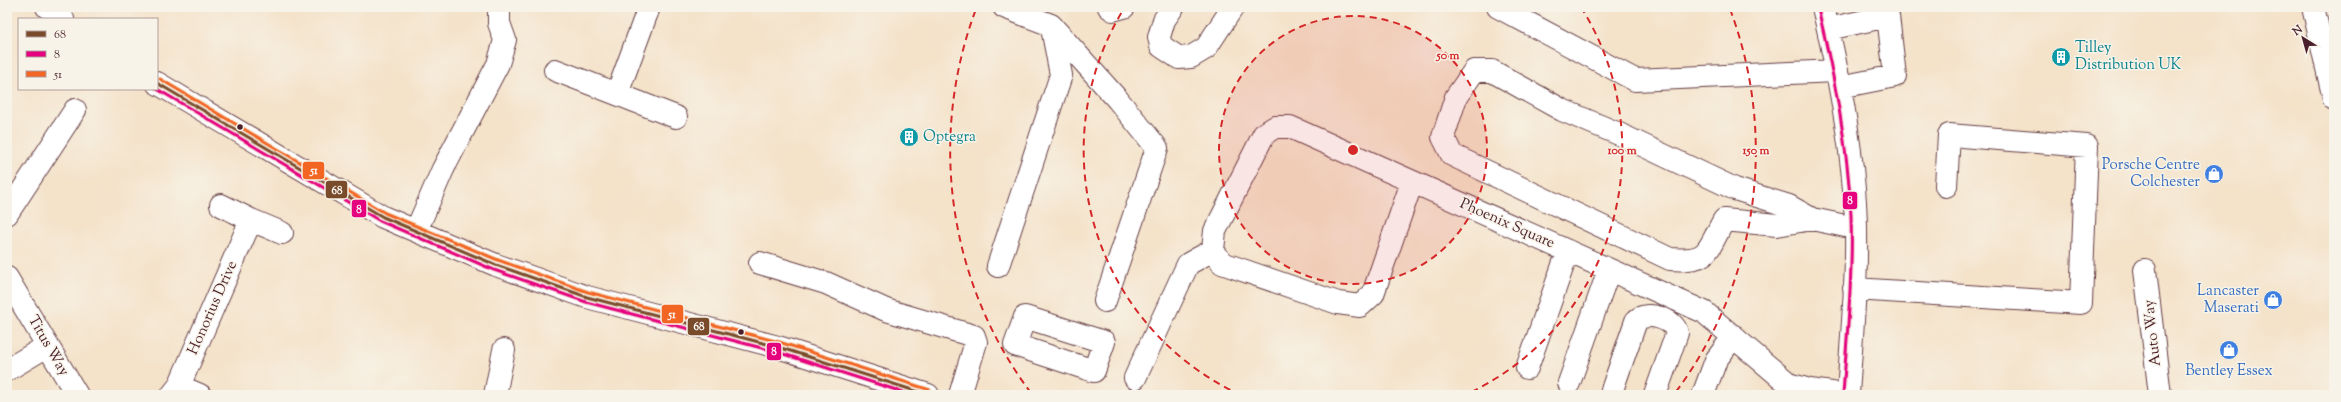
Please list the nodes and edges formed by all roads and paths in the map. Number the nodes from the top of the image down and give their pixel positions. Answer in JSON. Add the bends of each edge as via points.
{"nodes":[{"id":1,"x":47,"y":7,"type":"edge"},
{"id":2,"x":499,"y":7,"type":"edge"},
{"id":3,"x":649,"y":7,"type":"edge"},
{"id":4,"x":1004,"y":7,"type":"edge"},
{"id":5,"x":1109,"y":7,"type":"edge"},
{"id":6,"x":1124,"y":7,"type":"edge"},
{"id":7,"x":1173,"y":7,"type":"edge"},
{"id":8,"x":1233,"y":7,"type":"edge"},
{"id":9,"x":1498,"y":7,"type":"edge"},
{"id":10,"x":1823,"y":7,"type":"edge"},
{"id":11,"x":2313,"y":7,"type":"edge"},
{"id":12,"x":62,"y":18,"type":"edge"},
{"id":13,"x":1051,"y":25,"type":"junction"},
{"id":14,"x":1828,"y":29,"type":"junction"},
{"id":15,"x":555,"y":70,"type":"dead end"},
{"id":16,"x":1838,"y":79,"type":"junction"},
{"id":17,"x":158,"y":84,"type":"edge"},
{"id":18,"x":617,"y":94,"type":"junction"},
{"id":19,"x":2334,"y":99,"type":"edge"},
{"id":20,"x":75,"y":110,"type":"dead end"},
{"id":21,"x":676,"y":117,"type":"dead end"},
{"id":22,"x":1412,"y":182,"type":"junction"},
{"id":23,"x":1946,"y":186,"type":"dead end"},
{"id":24,"x":1735,"y":190,"type":"junction"},
{"id":25,"x":221,"y":205,"type":"dead end"},
{"id":26,"x":7,"y":214,"type":"edge"},
{"id":27,"x":1812,"y":219,"type":"junction"},
{"id":28,"x":251,"y":220,"type":"junction"},
{"id":29,"x":1724,"y":220,"type":"junction"},
{"id":30,"x":1855,"y":228,"type":"junction"},
{"id":31,"x":416,"y":231,"type":"junction"},
{"id":32,"x":282,"y":233,"type":"dead end"},
{"id":33,"x":1214,"y":250,"type":"junction"},
{"id":34,"x":1568,"y":251,"type":"junction"},
{"id":35,"x":760,"y":263,"type":"dead end"},
{"id":36,"x":998,"y":266,"type":"dead end"},
{"id":37,"x":1609,"y":270,"type":"junction"},
{"id":38,"x":2145,"y":270,"type":"dead end"},
{"id":39,"x":7,"y":278,"type":"edge"},
{"id":40,"x":1854,"y":289,"type":"junction"},
{"id":41,"x":1105,"y":301,"type":"dead end"},
{"id":42,"x":1734,"y":336,"type":"junction"},
{"id":43,"x":48,"y":346,"type":"junction"},
{"id":44,"x":504,"y":350,"type":"dead end"},
{"id":45,"x":1527,"y":368,"type":"dead end"},
{"id":46,"x":7,"y":370,"type":"edge"},
{"id":47,"x":1135,"y":378,"type":"dead end"},
{"id":48,"x":1569,"y":384,"type":"dead end"},
{"id":49,"x":175,"y":390,"type":"edge"},
{"id":50,"x":77,"y":395,"type":"edge"},
{"id":51,"x":200,"y":395,"type":"edge"},
{"id":52,"x":495,"y":395,"type":"edge"},
{"id":53,"x":928,"y":395,"type":"edge"},
{"id":54,"x":960,"y":395,"type":"edge"},
{"id":55,"x":1612,"y":395,"type":"edge"},
{"id":56,"x":1655,"y":395,"type":"edge"},
{"id":57,"x":1703,"y":395,"type":"edge"},
{"id":58,"x":1847,"y":395,"type":"edge"},
{"id":59,"x":2160,"y":395,"type":"edge"}],
"edges":[{"from":1,"to":12,"type":"street"},
{"from":2,"to":31,"type":"street","via":[[499,23],[505,40],[498,64],[443,169]]},
{"from":3,"to":18,"type":"street"},
{"from":4,"to":13,"type":"street"},
{"from":5,"to":6,"type":"street","via":[[1113,10]]},
{"from":7,"to":8,"type":"street","via":[[1164,20],[1159,37],[1162,46],[1180,58],[1191,57],[1206,48]]},
{"from":9,"to":16,"type":"street","via":[[1635,80]]},
{"from":10,"to":14,"type":"street"},
{"from":11,"to":19,"type":"street"},
{"from":13,"to":36,"type":"street","via":[[1062,75]]},
{"from":13,"to":41,"type":"street","via":[[1157,148]]},
{"from":14,"to":16,"type":"street"},
{"from":14,"to":16,"type":"street","via":[[1888,16],[1895,76]]},
{"from":15,"to":18,"type":"street"},
{"from":16,"to":30,"type":"street","via":[[1849,142]]},
{"from":17,"to":31,"type":"street","via":[[383,217]]},
{"from":18,"to":21,"type":"street"},
{"from":20,"to":26,"type":"street"},
{"from":22,"to":33,"type":"street","name":"Phoenix Square","via":[[1290,127],[1275,127],[1264,134],[1214,231]]},
{"from":22,"to":33,"type":"street","via":[[1373,294],[1360,306],[1338,304],[1222,263]]},
{"from":22,"to":34,"type":"street","name":"Phoenix Square"},
{"from":23,"to":40,"type":"street","via":[[1949,135],[2087,146],[2081,303]]},
{"from":24,"to":27,"type":"street","via":[[1789,206]]},
{"from":24,"to":29,"type":"street"},
{"from":24,"to":29,"type":"street","via":[[1619,134],[1562,110],[1492,71],[1474,71],[1456,97],[1444,137],[1452,155],[1670,259],[1691,261],[1704,255]]},
{"from":25,"to":28,"type":"street"},
{"from":27,"to":29,"type":"street","via":[[1777,225]]},
{"from":27,"to":30,"type":"street"},
{"from":28,"to":32,"type":"street"},
{"from":28,"to":49,"type":"street","name":"Honorius Drive"},
{"from":30,"to":40,"type":"street"},
{"from":31,"to":53,"type":"street","via":[[496,265],[587,297],[778,347]]},
{"from":33,"to":47,"type":"street","via":[[1188,264]]},
{"from":34,"to":37,"type":"street","name":"Phoenix Square"},
{"from":34,"to":45,"type":"street"},
{"from":35,"to":54,"type":"street","via":[[826,283],[886,310],[974,336],[976,342]]},
{"from":37,"to":42,"type":"street","name":"Phoenix Square","via":[[1704,312]]},
{"from":37,"to":48,"type":"street"},
{"from":38,"to":59,"type":"street","name":"Auto Way"},
{"from":39,"to":43,"type":"street","name":"Titus Way"},
{"from":40,"to":58,"type":"street"},
{"from":42,"to":57,"type":"street","via":[[1716,360]]},
{"from":42,"to":58,"type":"street","name":"Phoenix Square","via":[[1790,384],[1810,390]]},
{"from":43,"to":46,"type":"street"},
{"from":43,"to":50,"type":"street","name":"Titus Way"},
{"from":44,"to":52,"type":"street"},
{"from":49,"to":51,"type":"street"},
{"from":55,"to":56,"type":"street","via":[[1636,321],[1646,315],[1671,322],[1677,333]]}]}
